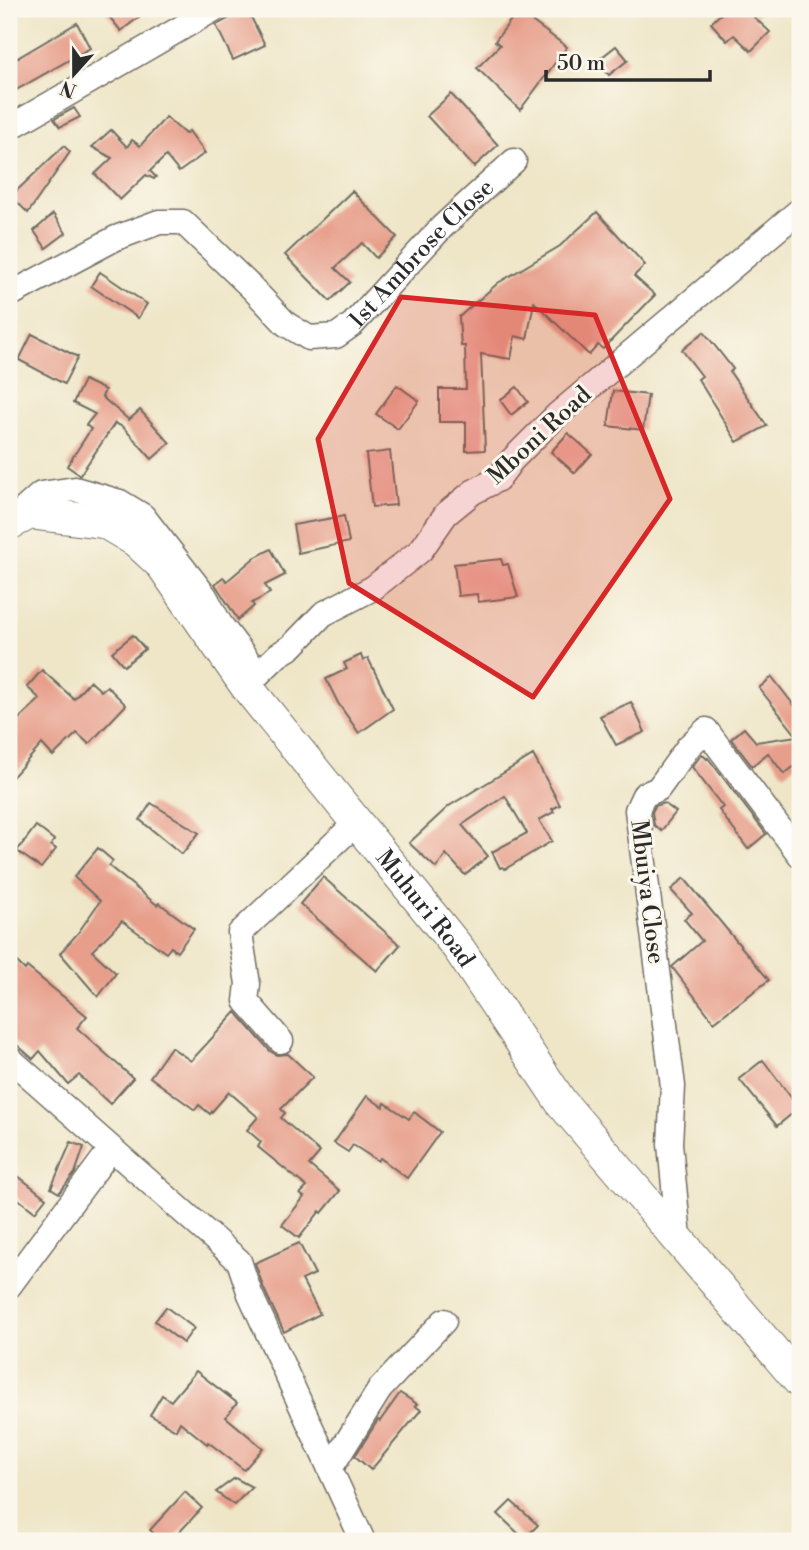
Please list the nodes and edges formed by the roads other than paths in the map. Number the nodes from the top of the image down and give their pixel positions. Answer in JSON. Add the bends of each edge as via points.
{"nodes":[{"id":1,"x":214,"y":9,"type":"edge"},
{"id":2,"x":9,"y":128,"type":"edge"},
{"id":3,"x":514,"y":161,"type":"dead end"},
{"id":4,"x":800,"y":210,"type":"edge"},
{"id":5,"x":9,"y":295,"type":"edge"},
{"id":6,"x":9,"y":523,"type":"edge"},
{"id":7,"x":252,"y":680,"type":"junction"},
{"id":8,"x":356,"y":823,"type":"junction"},
{"id":9,"x":800,"y":855,"type":"edge"},
{"id":10,"x":281,"y":1041,"type":"dead end"},
{"id":11,"x":9,"y":1058,"type":"edge"},
{"id":12,"x":111,"y":1149,"type":"junction"},
{"id":13,"x":679,"y":1238,"type":"junction"},
{"id":14,"x":9,"y":1286,"type":"edge"},
{"id":15,"x":444,"y":1321,"type":"dead end"},
{"id":16,"x":800,"y":1382,"type":"edge"},
{"id":17,"x":330,"y":1469,"type":"junction"},
{"id":18,"x":363,"y":1541,"type":"edge"}],
"edges":[{"from":1,"to":2,"type":"street"},
{"from":3,"to":5,"type":"street","name":"1st Ambrose Close","via":[[442,227],[354,324],[336,336],[309,338],[286,324],[183,222],[159,222],[116,238]]},
{"from":4,"to":7,"type":"street","name":"Mboni Road","via":[[557,415],[498,479],[446,514],[421,550],[373,588],[323,614]]},
{"from":6,"to":7,"type":"main road","name":"Muhuri Road","via":[[30,513],[104,522],[136,541],[162,565]]},
{"from":7,"to":8,"type":"main road","name":"Muhuri Road"},
{"from":8,"to":10,"type":"street","via":[[240,933],[246,1000]]},
{"from":8,"to":13,"type":"main road","name":"Muhuri Road","via":[[459,949],[561,1102]]},
{"from":9,"to":13,"type":"street","name":"Mbuiya Close","via":[[706,730],[658,789],[644,795],[637,810],[673,1086],[670,1144]]},
{"from":11,"to":12,"type":"street"},
{"from":12,"to":14,"type":"street"},
{"from":12,"to":17,"type":"street","via":[[239,1261]]},
{"from":13,"to":16,"type":"main road","name":"Muhuri Road"},
{"from":15,"to":17,"type":"street","via":[[380,1389]]},
{"from":17,"to":18,"type":"street"}]}
